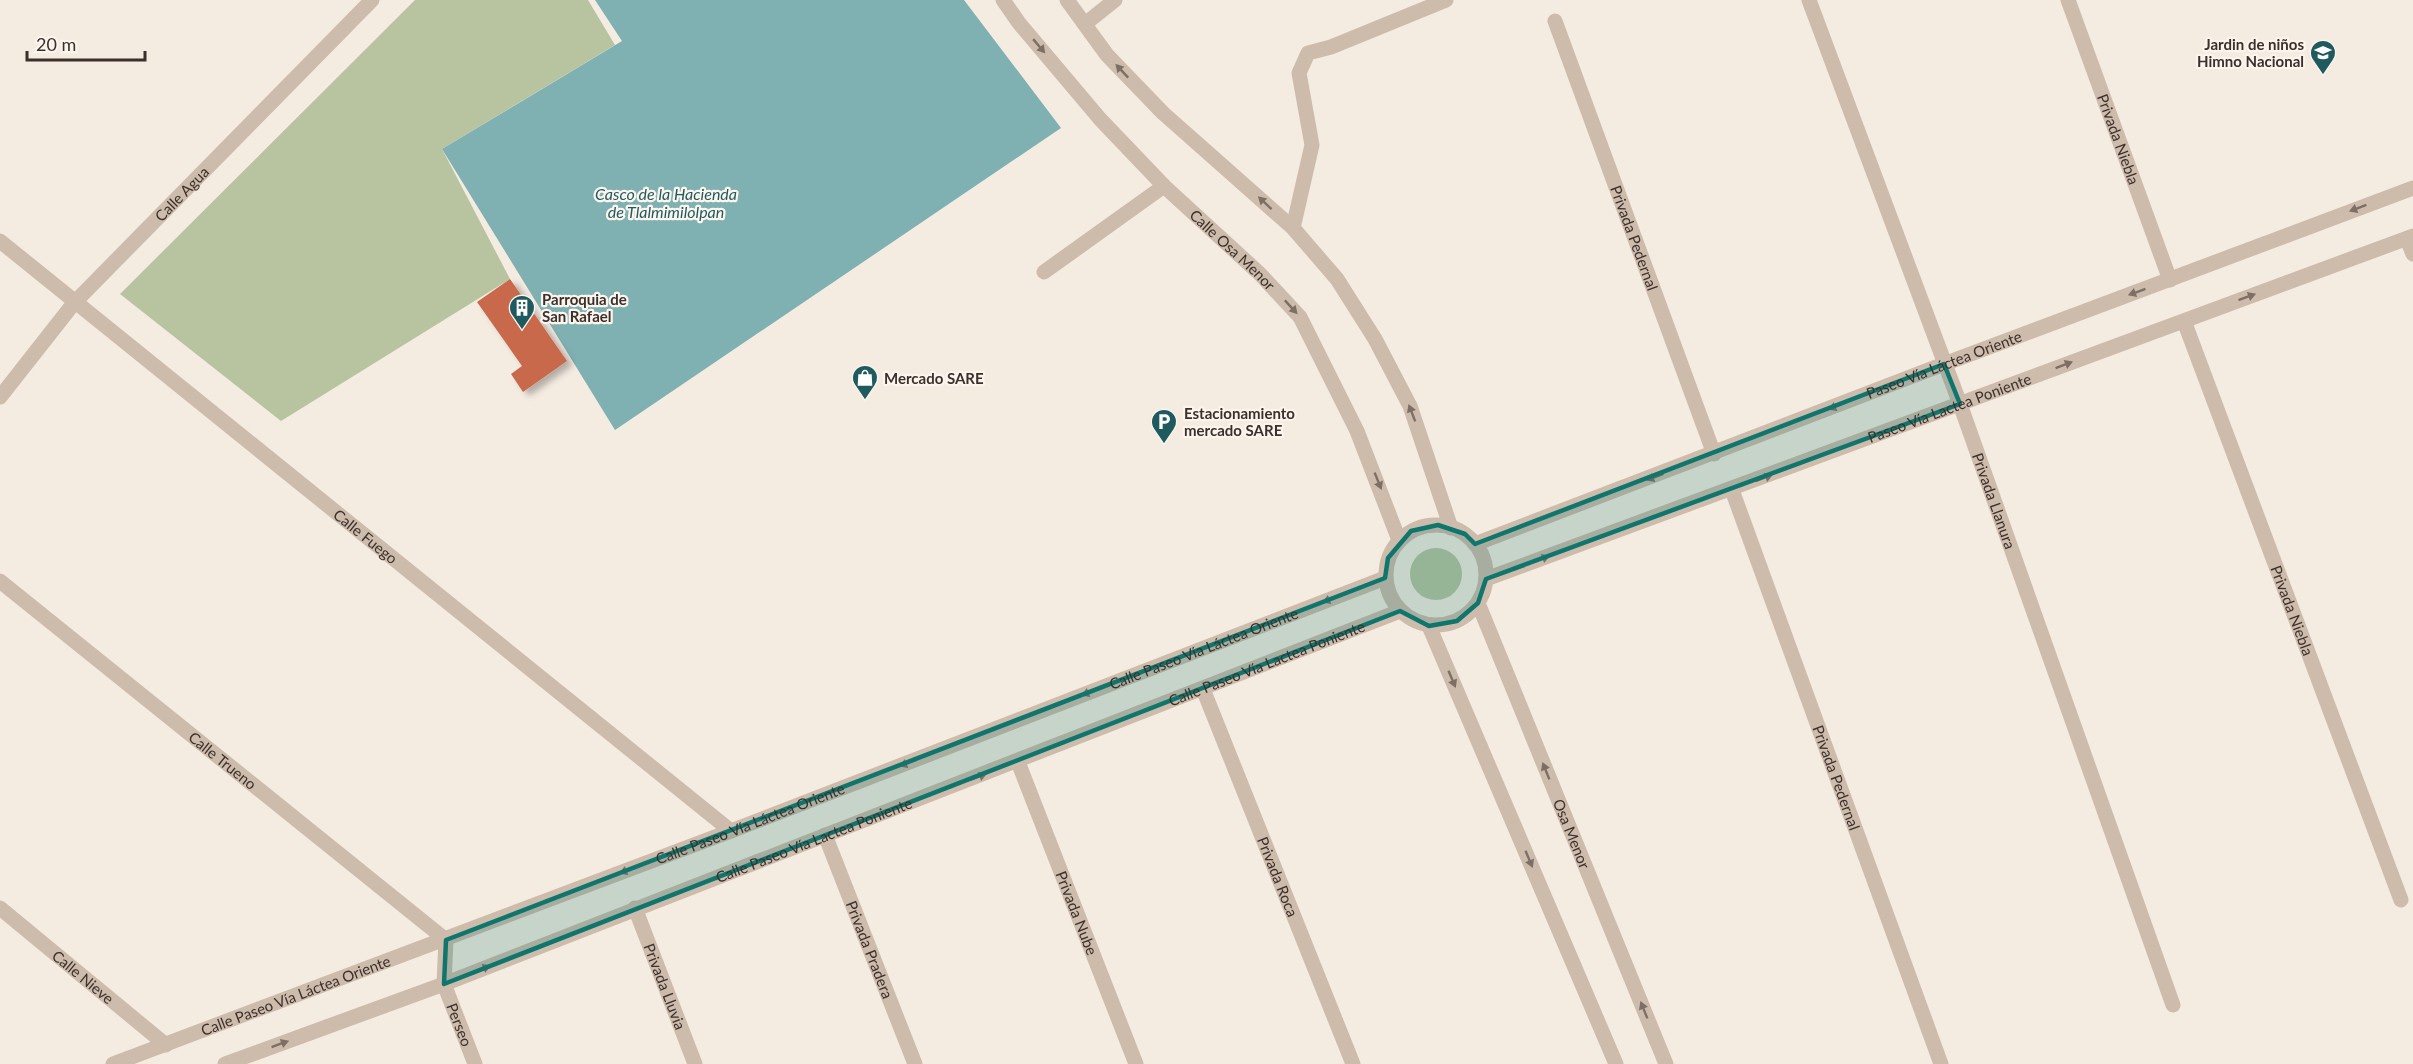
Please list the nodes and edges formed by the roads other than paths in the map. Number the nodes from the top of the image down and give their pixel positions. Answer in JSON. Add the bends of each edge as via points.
{"nodes":[{"id":1,"x":372,"y":0,"type":"edge"},
{"id":2,"x":1003,"y":0,"type":"edge"},
{"id":3,"x":1067,"y":0,"type":"edge"},
{"id":4,"x":1115,"y":0,"type":"edge"},
{"id":5,"x":1446,"y":0,"type":"edge"},
{"id":6,"x":1809,"y":0,"type":"edge"},
{"id":7,"x":2068,"y":0,"type":"edge"},
{"id":8,"x":1555,"y":21,"type":"dead end"},
{"id":9,"x":1085,"y":24,"type":"junction"},
{"id":10,"x":1164,"y":186,"type":"junction"},
{"id":11,"x":2413,"y":188,"type":"edge"},
{"id":12,"x":1293,"y":228,"type":"junction"},
{"id":13,"x":2410,"y":238,"type":"edge"},
{"id":14,"x":0,"y":242,"type":"edge"},
{"id":15,"x":2413,"y":254,"type":"edge"},
{"id":16,"x":1044,"y":272,"type":"dead end"},
{"id":17,"x":2170,"y":280,"type":"junction"},
{"id":18,"x":74,"y":303,"type":"junction"},
{"id":19,"x":2184,"y":321,"type":"junction"},
{"id":20,"x":1944,"y":363,"type":"junction"},
{"id":21,"x":0,"y":397,"type":"edge"},
{"id":22,"x":1960,"y":404,"type":"junction"},
{"id":23,"x":1714,"y":454,"type":"junction"},
{"id":24,"x":1732,"y":490,"type":"junction"},
{"id":25,"x":1451,"y":528,"type":"junction"},
{"id":26,"x":1399,"y":540,"type":"junction"},
{"id":27,"x":1475,"y":544,"type":"junction"},
{"id":28,"x":1385,"y":578,"type":"junction"},
{"id":29,"x":1486,"y":579,"type":"junction"},
{"id":30,"x":0,"y":581,"type":"edge"},
{"id":31,"x":1478,"y":603,"type":"junction"},
{"id":32,"x":1400,"y":611,"type":"junction"},
{"id":33,"x":1429,"y":626,"type":"junction"},
{"id":34,"x":1203,"y":689,"type":"junction"},
{"id":35,"x":1018,"y":762,"type":"junction"},
{"id":36,"x":731,"y":831,"type":"junction"},
{"id":37,"x":825,"y":835,"type":"junction"},
{"id":38,"x":2401,"y":900,"type":"dead end"},
{"id":39,"x":0,"y":908,"type":"edge"},
{"id":40,"x":635,"y":908,"type":"junction"},
{"id":41,"x":446,"y":940,"type":"junction"},
{"id":42,"x":444,"y":984,"type":"junction"},
{"id":43,"x":2173,"y":1005,"type":"dead end"},
{"id":44,"x":166,"y":1045,"type":"junction"},
{"id":45,"x":233,"y":1063,"type":"edge"},
{"id":46,"x":113,"y":1064,"type":"edge"},
{"id":47,"x":475,"y":1064,"type":"edge"},
{"id":48,"x":695,"y":1064,"type":"edge"},
{"id":49,"x":915,"y":1064,"type":"edge"},
{"id":50,"x":1137,"y":1064,"type":"edge"},
{"id":51,"x":1353,"y":1064,"type":"edge"},
{"id":52,"x":1616,"y":1064,"type":"edge"},
{"id":53,"x":1666,"y":1064,"type":"edge"},
{"id":54,"x":1941,"y":1064,"type":"edge"}],
"edges":[{"from":1,"to":18,"type":"street","name":"Calle Agua"},
{"from":2,"to":10,"type":"street","name":"Calle Osa Menor","one_way":true,"via":[[1100,119]]},
{"from":3,"to":9,"type":"street"},
{"from":4,"to":9,"type":"street"},
{"from":5,"to":12,"type":"street","via":[[1332,47],[1308,53],[1299,74],[1312,145]]},
{"from":6,"to":20,"type":"street","name":"Privada Llanura"},
{"from":7,"to":17,"type":"street","name":"Privada Niebla"},
{"from":8,"to":23,"type":"street","name":"Privada Pedernal"},
{"from":12,"to":9,"type":"street","one_way":true,"via":[[1163,113],[1107,55]]},
{"from":10,"to":16,"type":"street"},
{"from":10,"to":26,"type":"street","name":"Calle Osa Menor","one_way":true,"via":[[1260,274],[1300,317],[1357,431]]},
{"from":11,"to":17,"type":"street","name":"Paseo Vía Láctea Oriente","one_way":true},
{"from":25,"to":12,"type":"street","one_way":true,"via":[[1410,406],[1375,339],[1337,279]]},
{"from":13,"to":15,"type":"street"},
{"from":19,"to":13,"type":"street","name":"Paseo Vía Lactea Poniente","one_way":true},
{"from":14,"to":18,"type":"street","name":"Calle Fuego"},
{"from":17,"to":20,"type":"street","name":"Paseo Vía Láctea Oriente","one_way":true},
{"from":18,"to":21,"type":"street","name":"Calle Agua"},
{"from":18,"to":36,"type":"street","name":"Calle Fuego"},
{"from":22,"to":19,"type":"street","name":"Paseo Vía Lactea Poniente","one_way":true},
{"from":19,"to":38,"type":"street","name":"Privada Niebla"},
{"from":20,"to":22,"type":"street","name":"Privada Llanura"},
{"from":20,"to":23,"type":"street","name":"Paseo Vía Láctea Oriente","one_way":true},
{"from":24,"to":22,"type":"street","name":"Paseo Vía Lactea Poniente","one_way":true},
{"from":22,"to":43,"type":"street","name":"Privada Llanura"},
{"from":23,"to":27,"type":"street","name":"Paseo Vía Láctea Oriente","one_way":true},
{"from":29,"to":24,"type":"street","name":"Paseo Vía Lactea Poniente","one_way":true},
{"from":24,"to":54,"type":"street","name":"Privada Pedernal"},
{"from":25,"to":26,"type":"street","via":[[1424,526]]},
{"from":25,"to":27,"type":"street"},
{"from":26,"to":28,"type":"street","via":[[1388,558]]},
{"from":27,"to":29,"type":"street","via":[[1482,555]]},
{"from":28,"to":32,"type":"street","via":[[1387,590]]},
{"from":28,"to":36,"type":"street","name":"Calle Paseo Vía Láctea Oriente","one_way":true},
{"from":29,"to":31,"type":"street"},
{"from":30,"to":41,"type":"street","name":"Calle Trueno"},
{"from":31,"to":33,"type":"street","via":[[1457,621]]},
{"from":53,"to":31,"type":"street","name":"Osa Menor","one_way":true},
{"from":32,"to":33,"type":"street"},
{"from":32,"to":34,"type":"street","name":"Calle Paseo Vía Lactea Poniente"},
{"from":33,"to":52,"type":"street","one_way":true},
{"from":34,"to":35,"type":"street","name":"Calle Paseo Vía Lactea Poniente"},
{"from":34,"to":51,"type":"street","name":"Privada Roca"},
{"from":37,"to":35,"type":"street","name":"Calle Paseo Vía Lactea Poniente","one_way":true},
{"from":35,"to":50,"type":"street","name":"Privada Nube"},
{"from":36,"to":41,"type":"street","name":"Calle Paseo Vía Láctea Oriente","one_way":true},
{"from":37,"to":40,"type":"street","name":"Calle Paseo Vía Lactea Poniente"},
{"from":37,"to":49,"type":"street","name":"Privada Pradera"},
{"from":39,"to":44,"type":"street","name":"Calle Nieve"},
{"from":42,"to":40,"type":"street","name":"Calle Paseo Vía Lactea Poniente","one_way":true},
{"from":40,"to":48,"type":"street","name":"Privada Lluvia"},
{"from":41,"to":42,"type":"street"},
{"from":41,"to":44,"type":"street","name":"Calle Paseo Vía Láctea Oriente"},
{"from":45,"to":42,"type":"street","name":"Calle Paseo Vía Lactea Poniente","one_way":true},
{"from":42,"to":47,"type":"street","name":"Perseo"},
{"from":44,"to":46,"type":"street","name":"Calle Paseo Vía Láctea Oriente"}]}
